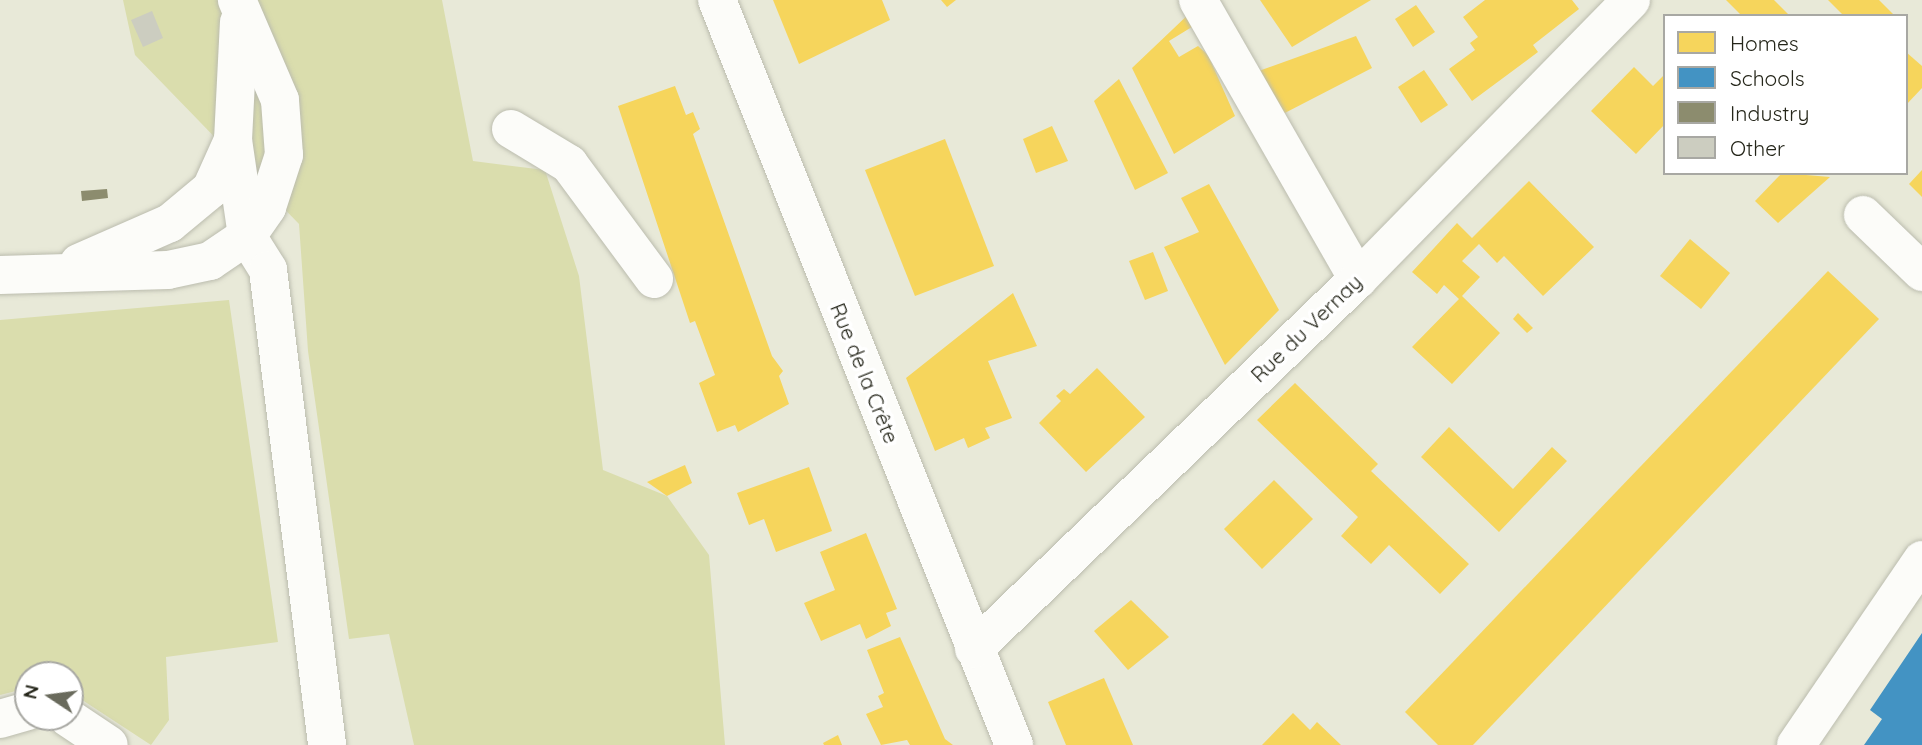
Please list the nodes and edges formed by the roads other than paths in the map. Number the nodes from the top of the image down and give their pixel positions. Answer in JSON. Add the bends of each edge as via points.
{"nodes":[{"id":1,"x":717,"y":0,"type":"edge"},
{"id":2,"x":1198,"y":0,"type":"edge"},
{"id":3,"x":1632,"y":0,"type":"edge"},
{"id":4,"x":238,"y":6,"type":"edge"},
{"id":5,"x":511,"y":129,"type":"dead end"},
{"id":6,"x":233,"y":140,"type":"junction"},
{"id":7,"x":1863,"y":215,"type":"dead end"},
{"id":8,"x":170,"y":223,"type":"junction"},
{"id":9,"x":247,"y":236,"type":"junction"},
{"id":10,"x":66,"y":269,"type":"junction"},
{"id":11,"x":1922,"y":272,"type":"edge"},
{"id":12,"x":0,"y":275,"type":"edge"},
{"id":13,"x":654,"y":279,"type":"dead end"},
{"id":14,"x":1358,"y":279,"type":"junction"},
{"id":15,"x":1922,"y":560,"type":"edge"},
{"id":16,"x":974,"y":649,"type":"junction"},
{"id":17,"x":84,"y":728,"type":"edge"},
{"id":18,"x":109,"y":745,"type":"edge"},
{"id":19,"x":327,"y":745,"type":"edge"},
{"id":20,"x":1014,"y":745,"type":"edge"},
{"id":21,"x":1796,"y":745,"type":"edge"}],
"edges":[{"from":1,"to":16,"type":"street","name":"Rue de la Crête"},
{"from":2,"to":14,"type":"street"},
{"from":3,"to":14,"type":"street","name":"Rue du Vernay"},
{"from":4,"to":6,"type":"street"},
{"from":4,"to":9,"type":"street","via":[[281,100],[284,155],[267,207]]},
{"from":5,"to":13,"type":"street","via":[[569,164]]},
{"from":6,"to":8,"type":"street","via":[[211,189]]},
{"from":6,"to":9,"type":"street"},
{"from":7,"to":11,"type":"street"},
{"from":8,"to":9,"type":"street","via":[[216,224]]},
{"from":8,"to":10,"type":"street"},
{"from":9,"to":10,"type":"street","via":[[210,261],[168,271]]},
{"from":9,"to":19,"type":"street","via":[[268,270]]},
{"from":10,"to":12,"type":"street"},
{"from":14,"to":16,"type":"street","name":"Rue du Vernay"},
{"from":15,"to":21,"type":"street"},
{"from":16,"to":20,"type":"street","name":"Rue de la Crête"},
{"from":17,"to":18,"type":"street"}]}
